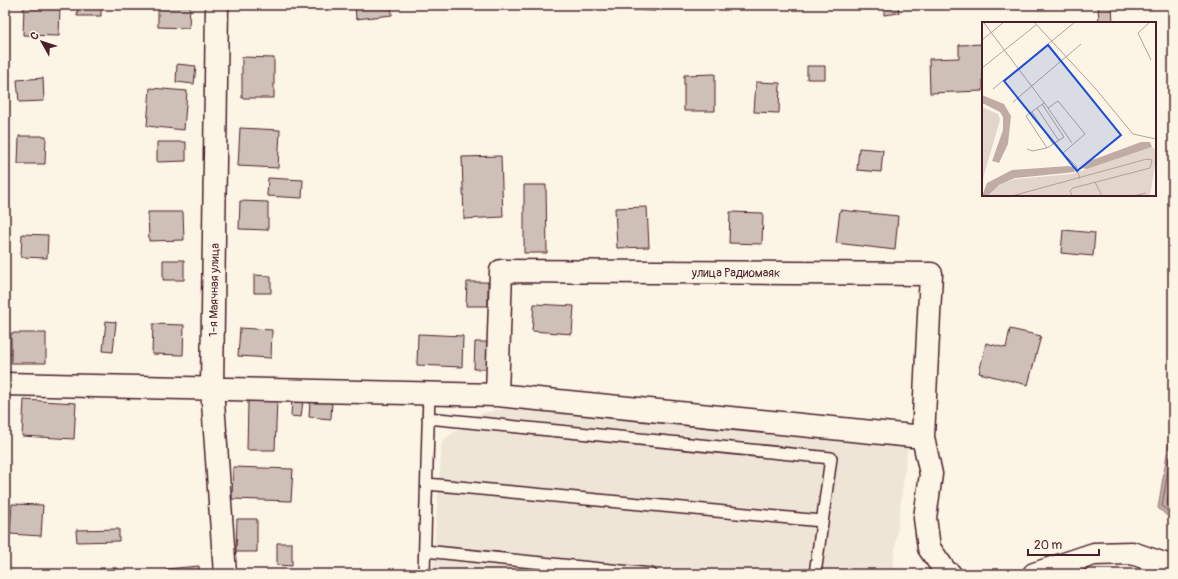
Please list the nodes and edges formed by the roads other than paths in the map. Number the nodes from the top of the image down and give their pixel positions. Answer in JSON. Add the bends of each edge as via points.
{"nodes":[{"id":1,"x":217,"y":5,"type":"edge"},
{"id":2,"x":5,"y":384,"type":"edge"},
{"id":3,"x":212,"y":388,"type":"junction"},
{"id":4,"x":429,"y":393,"type":"junction"},
{"id":5,"x":497,"y":395,"type":"junction"},
{"id":6,"x":428,"y":418,"type":"junction"},
{"id":7,"x":923,"y":437,"type":"junction"},
{"id":8,"x":427,"y":484,"type":"junction"},
{"id":9,"x":822,"y":521,"type":"junction"},
{"id":10,"x":424,"y":551,"type":"junction"},
{"id":11,"x":1173,"y":567,"type":"edge"},
{"id":12,"x":225,"y":574,"type":"edge"},
{"id":13,"x":424,"y":574,"type":"edge"},
{"id":14,"x":651,"y":574,"type":"edge"},
{"id":15,"x":815,"y":574,"type":"edge"},
{"id":16,"x":950,"y":574,"type":"edge"},
{"id":17,"x":1034,"y":574,"type":"edge"}],
"edges":[{"from":1,"to":3,"type":"street","name":"1-я Маячная улица"},
{"from":2,"to":3,"type":"street"},
{"from":3,"to":4,"type":"street"},
{"from":3,"to":12,"type":"street","name":"1-я Маячная улица"},
{"from":4,"to":5,"type":"street"},
{"from":4,"to":6,"type":"lane"},
{"from":5,"to":7,"type":"street"},
{"from":5,"to":7,"type":"street","name":"улица Радиомаяк","via":[[501,271],[932,274]]},
{"from":6,"to":8,"type":"lane"},
{"from":6,"to":9,"type":"lane","via":[[831,458]]},
{"from":7,"to":16,"type":"street","via":[[931,474],[925,518],[929,548]]},
{"from":8,"to":9,"type":"lane"},
{"from":8,"to":10,"type":"lane"},
{"from":9,"to":15,"type":"lane"},
{"from":10,"to":13,"type":"lane"},
{"from":10,"to":14,"type":"lane"},
{"from":11,"to":17,"type":"street","via":[[1132,553],[1094,554]]}]}
